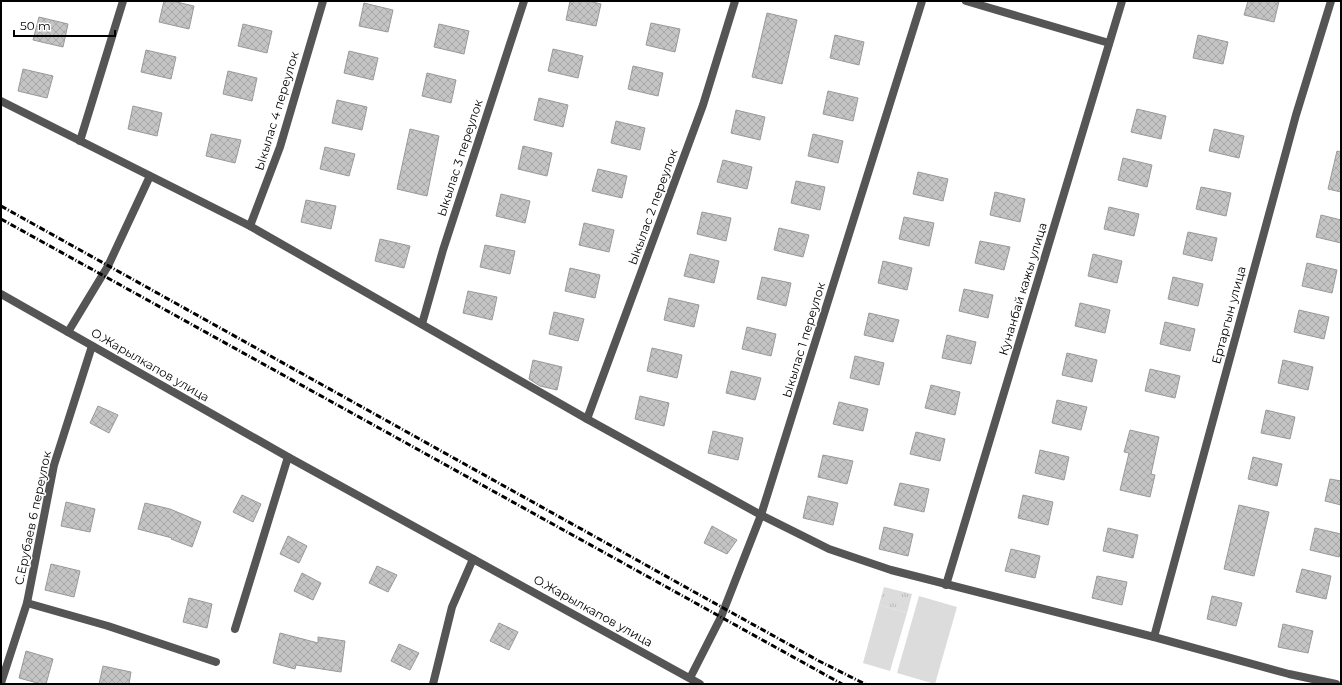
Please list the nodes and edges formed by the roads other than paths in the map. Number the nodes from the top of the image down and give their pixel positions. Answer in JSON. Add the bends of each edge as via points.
{"nodes":[{"id":1,"x":123,"y":1,"type":"edge"},
{"id":2,"x":323,"y":1,"type":"edge"},
{"id":3,"x":524,"y":1,"type":"edge"},
{"id":4,"x":735,"y":1,"type":"edge"},
{"id":5,"x":922,"y":1,"type":"edge"},
{"id":6,"x":966,"y":1,"type":"edge"},
{"id":7,"x":1122,"y":1,"type":"edge"},
{"id":8,"x":1331,"y":1,"type":"edge"},
{"id":9,"x":1109,"y":43,"type":"junction"},
{"id":10,"x":1,"y":101,"type":"edge"},
{"id":11,"x":80,"y":141,"type":"junction"},
{"id":12,"x":150,"y":176,"type":"junction"},
{"id":13,"x":250,"y":226,"type":"junction"},
{"id":14,"x":1,"y":294,"type":"edge"},
{"id":15,"x":422,"y":324,"type":"junction"},
{"id":16,"x":68,"y":332,"type":"junction"},
{"id":17,"x":92,"y":346,"type":"junction"},
{"id":18,"x":587,"y":420,"type":"junction"},
{"id":19,"x":288,"y":457,"type":"junction"},
{"id":20,"x":762,"y":515,"type":"junction"},
{"id":21,"x":473,"y":559,"type":"junction"},
{"id":22,"x":946,"y":585,"type":"junction"},
{"id":23,"x":27,"y":603,"type":"junction"},
{"id":24,"x":235,"y":629,"type":"dead end"},
{"id":25,"x":1154,"y":637,"type":"junction"},
{"id":26,"x":216,"y":662,"type":"dead end"},
{"id":27,"x":690,"y":678,"type":"junction"},
{"id":28,"x":1312,"y":682,"type":"edge"},
{"id":29,"x":1,"y":683,"type":"edge"},
{"id":30,"x":433,"y":684,"type":"edge"},
{"id":31,"x":700,"y":684,"type":"edge"},
{"id":32,"x":1336,"y":684,"type":"edge"}],
"edges":[{"from":1,"to":11,"type":"street"},
{"from":2,"to":13,"type":"street","name":"Ыкылас 4 переулок","via":[[280,147]]},
{"from":3,"to":15,"type":"street","name":"Ыкылас 3 переулок","via":[[443,250]]},
{"from":4,"to":18,"type":"street","name":"Ыкылас 2 переулок","via":[[703,105]]},
{"from":5,"to":20,"type":"street","name":"Ыкылас 1 переулок"},
{"from":6,"to":9,"type":"street"},
{"from":7,"to":9,"type":"street","name":"Кунанбай кажы улица"},
{"from":8,"to":25,"type":"street","name":"Ертаргын улица","via":[[1296,115]]},
{"from":9,"to":22,"type":"street","name":"Кунанбай кажы улица"},
{"from":10,"to":11,"type":"street"},
{"from":11,"to":12,"type":"street"},
{"from":12,"to":13,"type":"street"},
{"from":12,"to":16,"type":"street","via":[[108,266]]},
{"from":13,"to":15,"type":"street"},
{"from":14,"to":16,"type":"street","name":"О.Жарылкапов улица"},
{"from":15,"to":18,"type":"street"},
{"from":16,"to":17,"type":"street","name":"О.Жарылкапов улица"},
{"from":17,"to":19,"type":"street","name":"О.Жарылкапов улица"},
{"from":17,"to":23,"type":"street","name":"С.Ерубаев 6 переулок","via":[[54,465]]},
{"from":18,"to":20,"type":"street"},
{"from":19,"to":21,"type":"street","name":"О.Жарылкапов улица"},
{"from":19,"to":24,"type":"street"},
{"from":20,"to":22,"type":"street","via":[[829,549]]},
{"from":20,"to":27,"type":"street","name":"Ыкылас 1 переулок","via":[[721,617]]},
{"from":21,"to":27,"type":"street","name":"О.Жарылкапов улица"},
{"from":21,"to":30,"type":"street","via":[[452,607]]},
{"from":22,"to":25,"type":"street"},
{"from":23,"to":26,"type":"street","name":"С.Ерубаев 6 переулок","via":[[108,626]]},
{"from":23,"to":29,"type":"street","name":"С.Ерубаев 6 переулок"},
{"from":25,"to":28,"type":"street"},
{"from":27,"to":31,"type":"street","name":"О.Жарылкапов улица"},
{"from":28,"to":32,"type":"street"}]}
